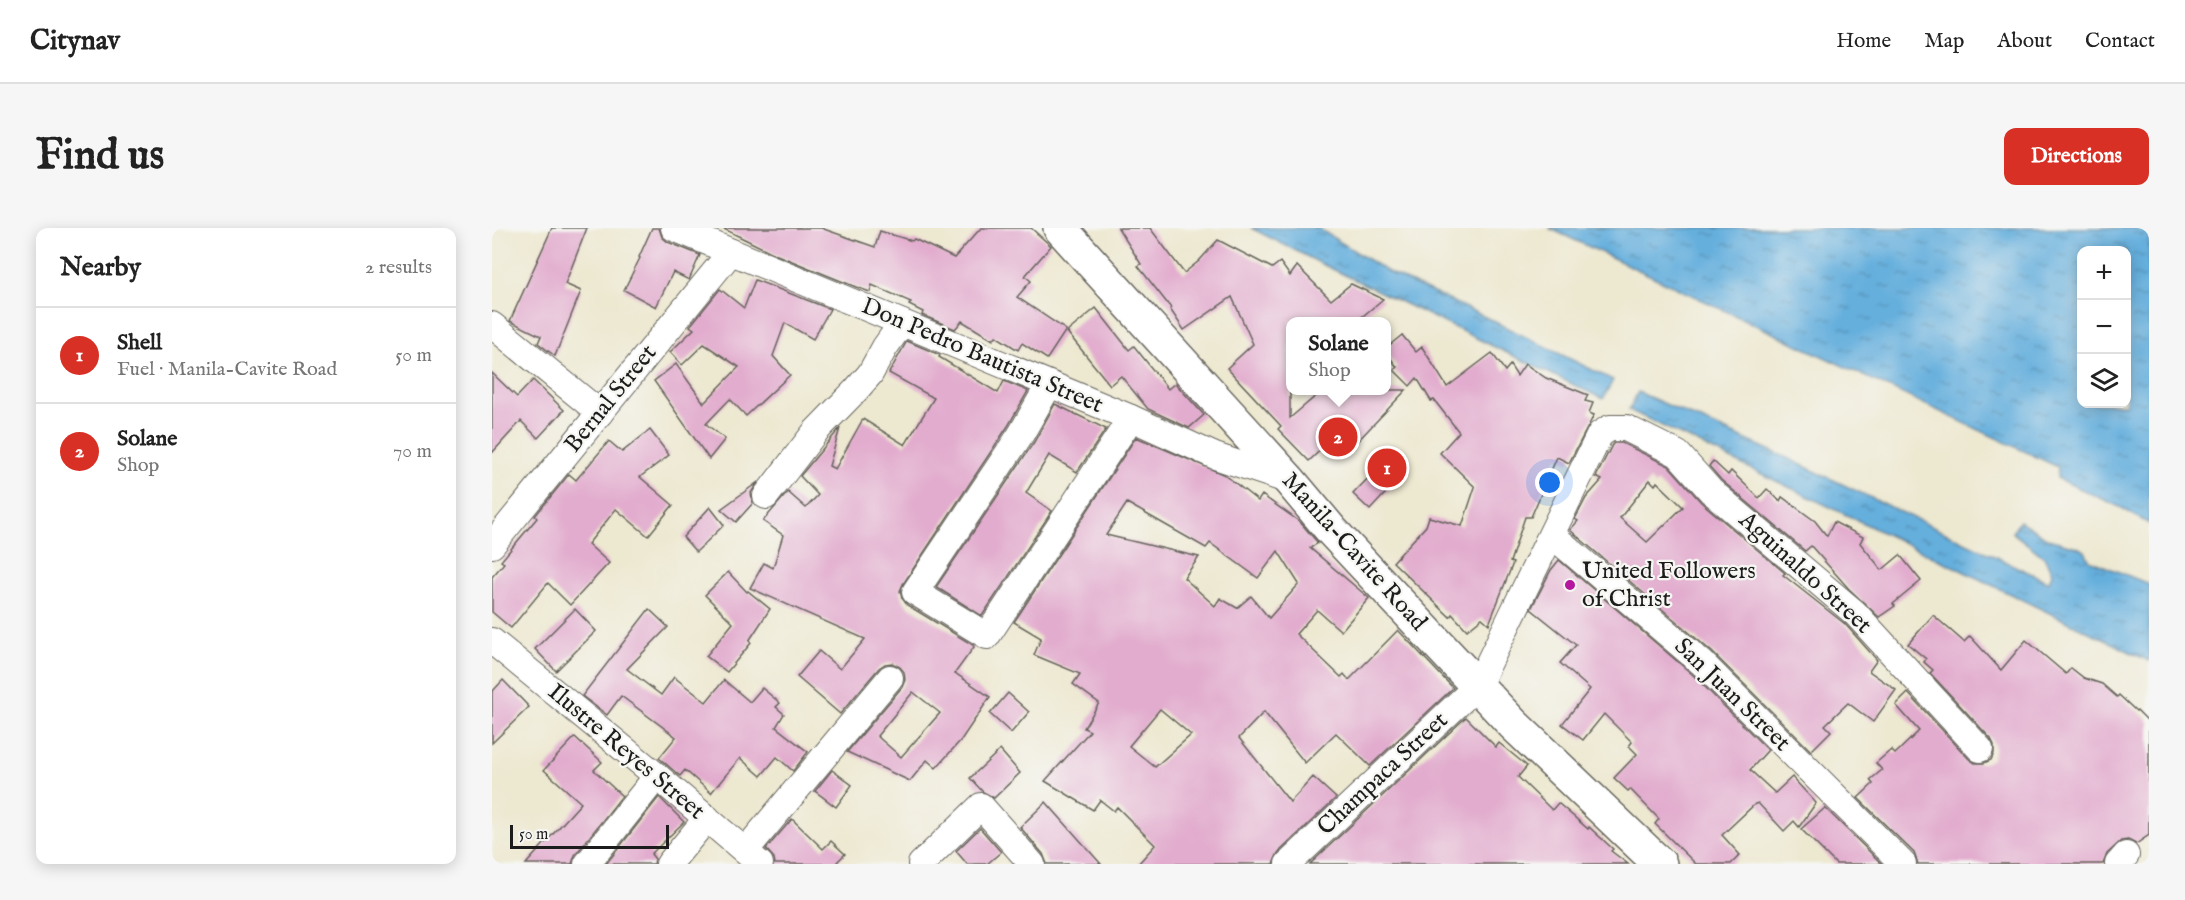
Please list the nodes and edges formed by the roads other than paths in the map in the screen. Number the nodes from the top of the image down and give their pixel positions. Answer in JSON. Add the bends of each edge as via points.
{"nodes":[{"id":1,"x":674,"y":228,"type":"edge"},
{"id":2,"x":1060,"y":228,"type":"edge"},
{"id":3,"x":731,"y":252,"type":"junction"},
{"id":4,"x":902,"y":323,"type":"junction"},
{"id":5,"x":492,"y":325,"type":"edge"},
{"id":6,"x":1049,"y":385,"type":"junction"},
{"id":7,"x":600,"y":413,"type":"junction"},
{"id":8,"x":1131,"y":418,"type":"junction"},
{"id":9,"x":1290,"y":481,"type":"junction"},
{"id":10,"x":766,"y":496,"type":"dead end"},
{"id":11,"x":1552,"y":535,"type":"junction"},
{"id":12,"x":492,"y":546,"type":"edge"},
{"id":13,"x":492,"y":640,"type":"edge"},
{"id":14,"x":890,"y":678,"type":"dead end"},
{"id":15,"x":1478,"y":685,"type":"junction"},
{"id":16,"x":1980,"y":749,"type":"dead end"},
{"id":17,"x":657,"y":776,"type":"junction"},
{"id":18,"x":707,"y":818,"type":"junction"},
{"id":19,"x":752,"y":857,"type":"edge"},
{"id":20,"x":586,"y":864,"type":"edge"},
{"id":21,"x":669,"y":864,"type":"edge"},
{"id":22,"x":921,"y":864,"type":"edge"},
{"id":23,"x":1032,"y":864,"type":"edge"},
{"id":24,"x":1288,"y":864,"type":"edge"},
{"id":25,"x":1660,"y":864,"type":"edge"},
{"id":26,"x":1903,"y":864,"type":"edge"}],
"edges":[{"from":1,"to":3,"type":"street","name":"Don Pedro Bautista Street"},
{"from":2,"to":9,"type":"main road","name":"Manila-Cavite Road"},
{"from":3,"to":4,"type":"street","name":"Don Pedro Bautista Street"},
{"from":3,"to":7,"type":"street","name":"Bernal Street"},
{"from":4,"to":6,"type":"street","name":"Don Pedro Bautista Street"},
{"from":4,"to":10,"type":"street","via":[[870,374],[816,431]]},
{"from":5,"to":7,"type":"street"},
{"from":6,"to":8,"type":"street","name":"Don Pedro Bautista Street"},
{"from":6,"to":8,"type":"street","via":[[1021,434],[915,592],[987,636]]},
{"from":7,"to":12,"type":"street","name":"Bernal Street"},
{"from":8,"to":9,"type":"street","name":"Don Pedro Bautista Street","via":[[1215,456]]},
{"from":9,"to":15,"type":"main road","name":"Manila-Cavite Road"},
{"from":11,"to":15,"type":"street"},
{"from":11,"to":16,"type":"street","name":"Aguinaldo Street","via":[[1600,434],[1610,428],[1626,429],[1678,454],[1711,491],[1855,613]]},
{"from":11,"to":26,"type":"street","name":"San Juan Street","via":[[1702,663]]},
{"from":13,"to":17,"type":"street","name":"Ilustre Reyes Street"},
{"from":14,"to":19,"type":"street"},
{"from":15,"to":24,"type":"street","name":"Champaca Street"},
{"from":15,"to":25,"type":"main road","name":"Manila-Cavite Road","via":[[1513,724]]},
{"from":17,"to":18,"type":"street","name":"Ilustre Reyes Street"},
{"from":17,"to":20,"type":"street"},
{"from":18,"to":19,"type":"street","name":"Ilustre Reyes Street"},
{"from":18,"to":21,"type":"street"},
{"from":22,"to":23,"type":"street","via":[[981,806]]}]}
